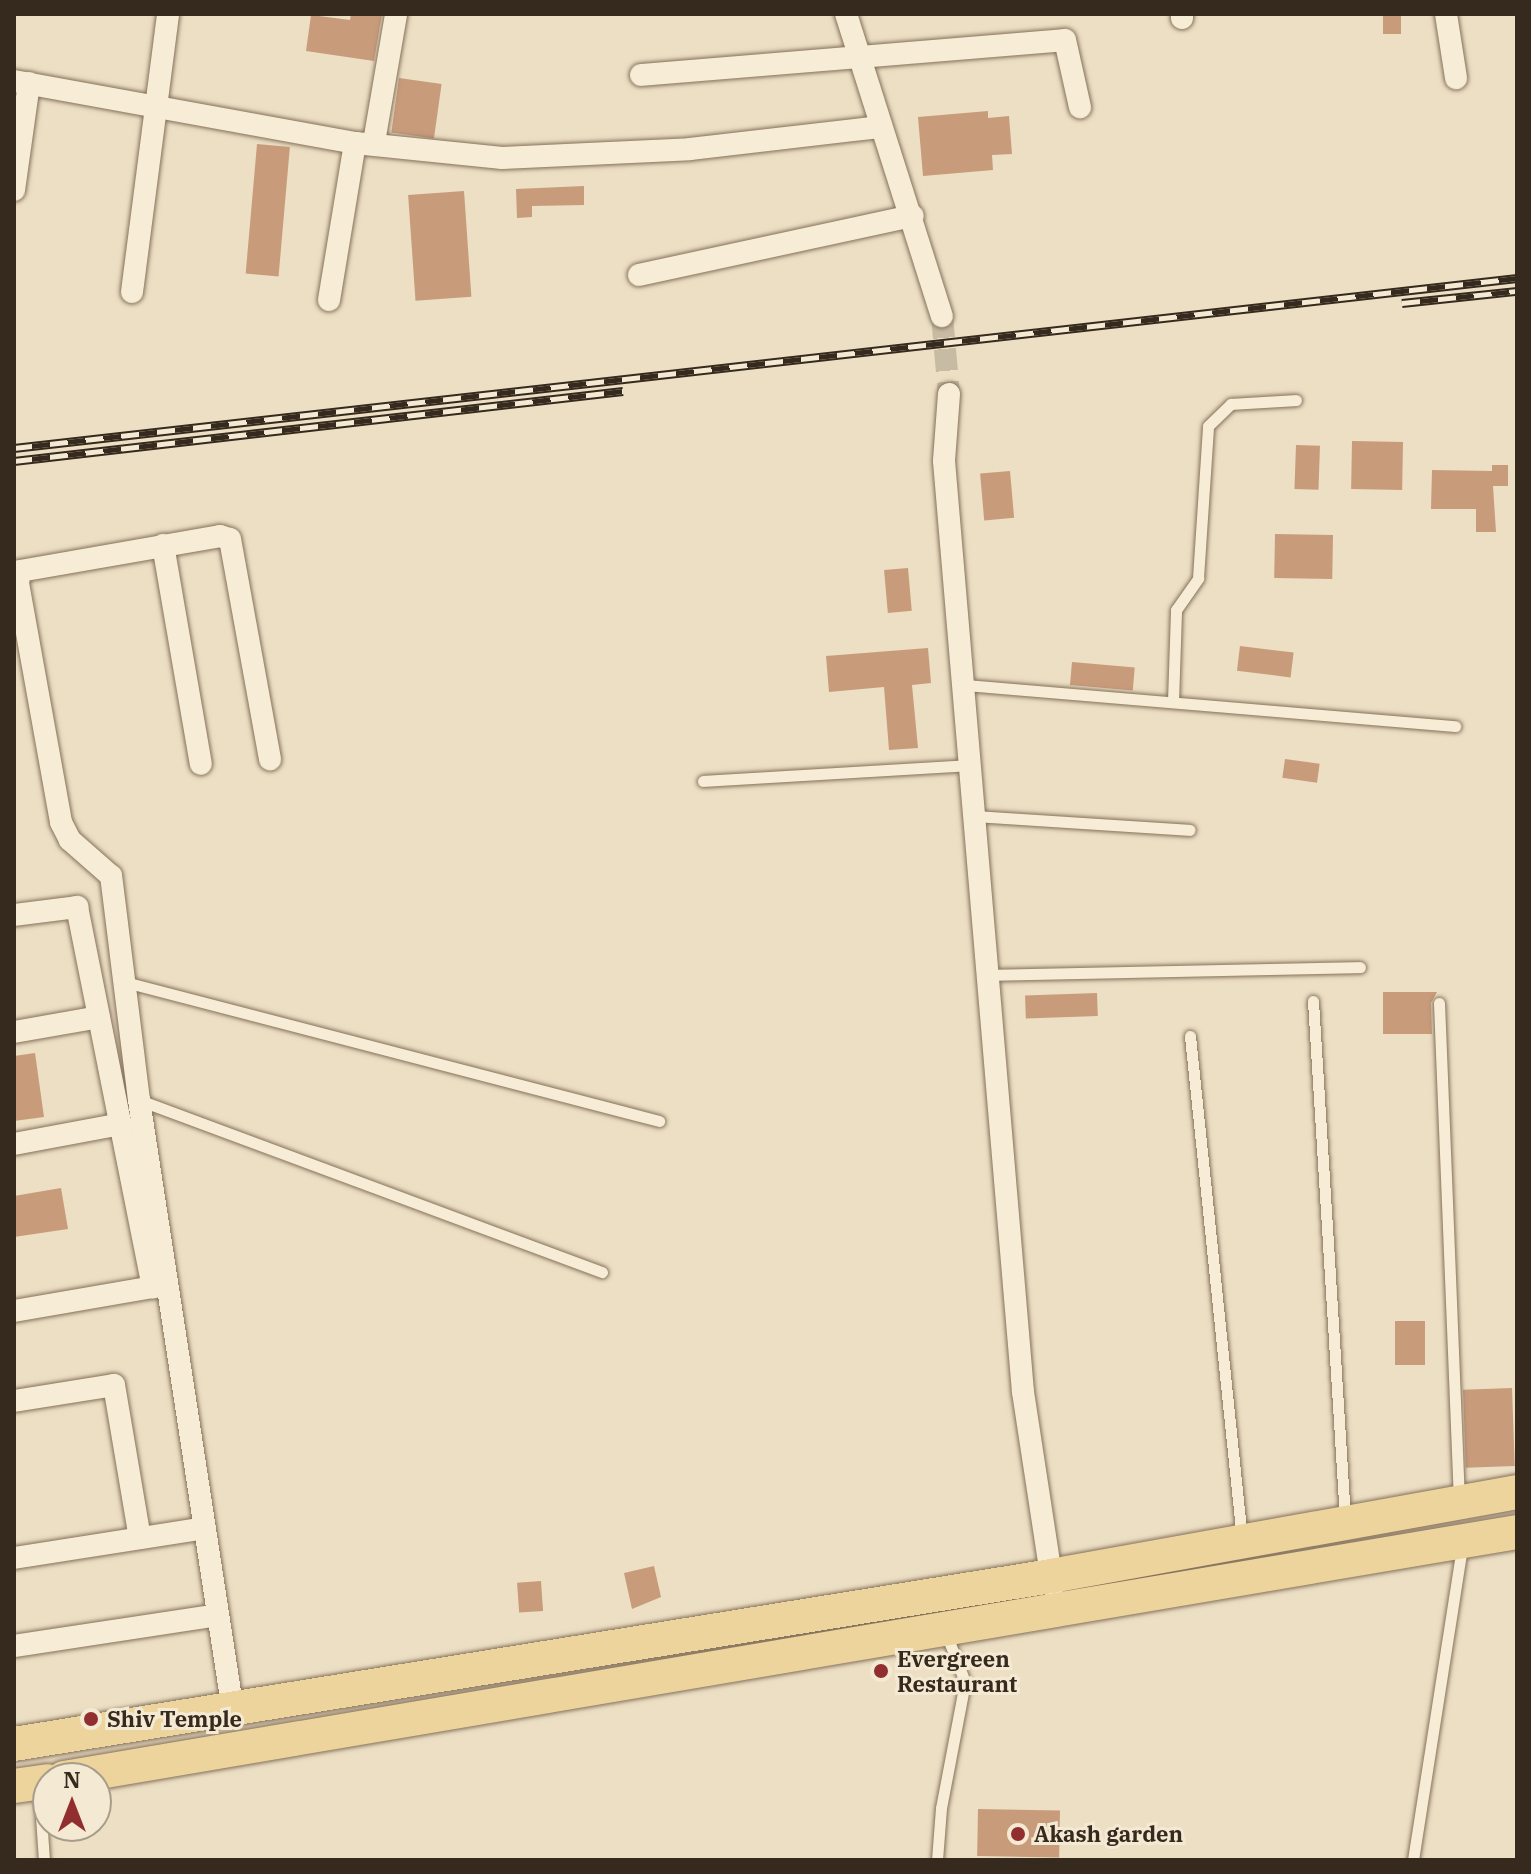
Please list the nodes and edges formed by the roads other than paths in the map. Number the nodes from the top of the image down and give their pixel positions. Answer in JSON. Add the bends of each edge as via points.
{"nodes":[{"id":1,"x":168,"y":14,"type":"edge"},
{"id":2,"x":396,"y":14,"type":"edge"},
{"id":3,"x":846,"y":14,"type":"edge"},
{"id":4,"x":1446,"y":14,"type":"edge"},
{"id":5,"x":861,"y":55,"type":"junction"},
{"id":6,"x":641,"y":75,"type":"dead end"},
{"id":7,"x":1456,"y":78,"type":"dead end"},
{"id":8,"x":22,"y":82,"type":"edge"},
{"id":9,"x":156,"y":103,"type":"junction"},
{"id":10,"x":1080,"y":107,"type":"dead end"},
{"id":11,"x":880,"y":127,"type":"junction"},
{"id":12,"x":364,"y":143,"type":"junction"},
{"id":13,"x":14,"y":190,"type":"edge"},
{"id":14,"x":913,"y":216,"type":"junction"},
{"id":15,"x":639,"y":275,"type":"dead end"},
{"id":16,"x":132,"y":292,"type":"dead end"},
{"id":17,"x":329,"y":300,"type":"dead end"},
{"id":18,"x":942,"y":316,"type":"tunnel mouth"},
{"id":19,"x":949,"y":394,"type":"tunnel mouth"},
{"id":20,"x":1296,"y":400,"type":"dead end"},
{"id":21,"x":163,"y":545,"type":"junction"},
{"id":22,"x":965,"y":685,"type":"junction"},
{"id":23,"x":1173,"y":702,"type":"junction"},
{"id":24,"x":1455,"y":726,"type":"dead end"},
{"id":25,"x":270,"y":759,"type":"dead end"},
{"id":26,"x":201,"y":764,"type":"dead end"},
{"id":27,"x":971,"y":765,"type":"junction"},
{"id":28,"x":703,"y":781,"type":"dead end"},
{"id":29,"x":976,"y":816,"type":"junction"},
{"id":30,"x":1190,"y":830,"type":"dead end"},
{"id":31,"x":14,"y":915,"type":"edge"},
{"id":32,"x":1360,"y":967,"type":"dead end"},
{"id":33,"x":989,"y":975,"type":"junction"},
{"id":34,"x":125,"y":982,"type":"junction"},
{"id":35,"x":1313,"y":1001,"type":"dead end"},
{"id":36,"x":1439,"y":1003,"type":"dead end"},
{"id":37,"x":99,"y":1017,"type":"junction"},
{"id":38,"x":14,"y":1032,"type":"edge"},
{"id":39,"x":1190,"y":1036,"type":"dead end"},
{"id":40,"x":139,"y":1100,"type":"junction"},
{"id":41,"x":659,"y":1121,"type":"dead end"},
{"id":42,"x":121,"y":1124,"type":"junction"},
{"id":43,"x":14,"y":1144,"type":"edge"},
{"id":44,"x":602,"y":1272,"type":"dead end"},
{"id":45,"x":14,"y":1311,"type":"edge"},
{"id":46,"x":14,"y":1401,"type":"edge"},
{"id":47,"x":1517,"y":1492,"type":"edge"},
{"id":48,"x":1459,"y":1502,"type":"junction"},
{"id":49,"x":1345,"y":1519,"type":"junction"},
{"id":50,"x":205,"y":1528,"type":"junction"},
{"id":51,"x":1517,"y":1532,"type":"edge"},
{"id":52,"x":140,"y":1538,"type":"junction"},
{"id":53,"x":1242,"y":1539,"type":"junction"},
{"id":54,"x":1463,"y":1542,"type":"junction"},
{"id":55,"x":14,"y":1558,"type":"edge"},
{"id":56,"x":1051,"y":1576,"type":"junction"},
{"id":57,"x":1058,"y":1612,"type":"junction"},
{"id":58,"x":218,"y":1615,"type":"junction"},
{"id":59,"x":945,"y":1631,"type":"junction"},
{"id":60,"x":14,"y":1646,"type":"edge"},
{"id":61,"x":233,"y":1711,"type":"junction"},
{"id":62,"x":14,"y":1744,"type":"edge"},
{"id":63,"x":112,"y":1770,"type":"edge"},
{"id":64,"x":937,"y":1860,"type":"edge"},
{"id":65,"x":1413,"y":1860,"type":"edge"}],
"edges":[{"from":1,"to":9,"type":"street"},
{"from":2,"to":12,"type":"street"},
{"from":3,"to":5,"type":"street"},
{"from":4,"to":7,"type":"street"},
{"from":5,"to":6,"type":"street"},
{"from":5,"to":10,"type":"street","via":[[1065,40]]},
{"from":5,"to":11,"type":"street"},
{"from":8,"to":9,"type":"street"},
{"from":8,"to":13,"type":"street"},
{"from":9,"to":12,"type":"street"},
{"from":9,"to":16,"type":"street"},
{"from":11,"to":12,"type":"street","via":[[690,149],[502,158]]},
{"from":11,"to":14,"type":"street"},
{"from":12,"to":17,"type":"street"},
{"from":14,"to":15,"type":"street"},
{"from":14,"to":18,"type":"street"},
{"from":19,"to":22,"type":"street","via":[[944,461]]},
{"from":20,"to":23,"type":"lane","via":[[1231,404],[1208,426],[1198,578],[1176,610]]},
{"from":21,"to":25,"type":"street","via":[[220,536],[234,544]]},
{"from":21,"to":26,"type":"street"},
{"from":21,"to":34,"type":"street","via":[[27,566],[19,576],[61,822],[70,840],[111,876]]},
{"from":22,"to":23,"type":"lane"},
{"from":22,"to":27,"type":"street"},
{"from":23,"to":24,"type":"lane"},
{"from":27,"to":28,"type":"lane"},
{"from":27,"to":29,"type":"street"},
{"from":29,"to":30,"type":"lane"},
{"from":29,"to":33,"type":"street"},
{"from":31,"to":37,"type":"street","via":[[77,907]]},
{"from":32,"to":33,"type":"lane"},
{"from":33,"to":56,"type":"street","via":[[1023,1392]]},
{"from":34,"to":40,"type":"street"},
{"from":34,"to":41,"type":"lane"},
{"from":35,"to":49,"type":"lane"},
{"from":36,"to":48,"type":"lane"},
{"from":37,"to":38,"type":"street"},
{"from":37,"to":42,"type":"street"},
{"from":39,"to":53,"type":"lane"},
{"from":40,"to":44,"type":"lane"},
{"from":40,"to":50,"type":"street"},
{"from":42,"to":43,"type":"street"},
{"from":42,"to":45,"type":"street","via":[[153,1287]]},
{"from":46,"to":52,"type":"street","via":[[114,1385]]},
{"from":47,"to":48,"type":"main road"},
{"from":48,"to":49,"type":"main road"},
{"from":49,"to":53,"type":"main road"},
{"from":50,"to":52,"type":"street"},
{"from":50,"to":58,"type":"street"},
{"from":51,"to":54,"type":"main road"},
{"from":52,"to":55,"type":"street"},
{"from":53,"to":56,"type":"main road"},
{"from":54,"to":57,"type":"main road"},
{"from":54,"to":65,"type":"lane"},
{"from":56,"to":57,"type":"street"},
{"from":56,"to":61,"type":"main road"},
{"from":57,"to":59,"type":"main road"},
{"from":58,"to":60,"type":"street"},
{"from":58,"to":61,"type":"street"},
{"from":59,"to":63,"type":"main road"},
{"from":59,"to":64,"type":"lane","via":[[965,1682],[941,1808]]},
{"from":61,"to":62,"type":"main road"}]}
